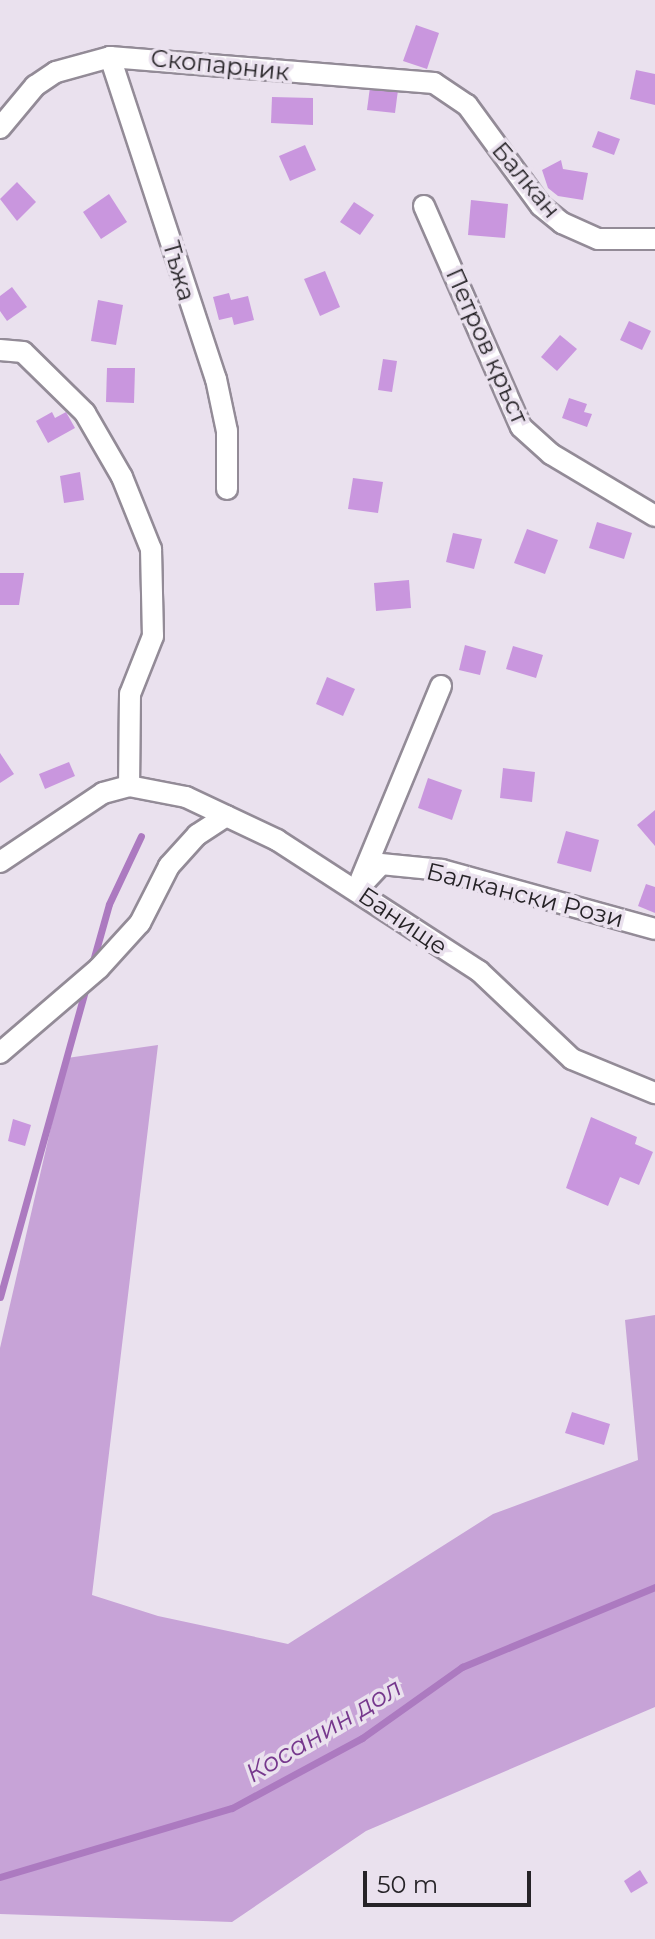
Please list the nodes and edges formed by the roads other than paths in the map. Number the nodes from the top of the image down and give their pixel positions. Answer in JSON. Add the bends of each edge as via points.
{"nodes":[{"id":1,"x":110,"y":57,"type":"junction"},
{"id":2,"x":460,"y":99,"type":"joint"},
{"id":3,"x":0,"y":128,"type":"edge"},
{"id":4,"x":424,"y":206,"type":"dead end"},
{"id":5,"x":655,"y":239,"type":"edge"},
{"id":6,"x":0,"y":350,"type":"edge"},
{"id":7,"x":227,"y":489,"type":"dead end"},
{"id":8,"x":655,"y":516,"type":"edge"},
{"id":9,"x":441,"y":686,"type":"dead end"},
{"id":10,"x":129,"y":786,"type":"junction"},
{"id":11,"x":226,"y":816,"type":"junction"},
{"id":12,"x":0,"y":862,"type":"edge"},
{"id":13,"x":357,"y":890,"type":"junction"},
{"id":14,"x":655,"y":929,"type":"edge"},
{"id":15,"x":0,"y":1053,"type":"edge"},
{"id":16,"x":655,"y":1093,"type":"edge"}],
"edges":[{"from":1,"to":2,"type":"street","name":"Скопарник","via":[[434,83]]},
{"from":1,"to":3,"type":"street","name":"Скопарник","via":[[56,72],[35,86]]},
{"from":1,"to":7,"type":"street","name":"Тъжа","via":[[216,379],[227,431]]},
{"from":2,"to":5,"type":"street","name":"Балкан","via":[[541,206],[562,223],[598,239]]},
{"from":4,"to":8,"type":"street","name":"Петров кръст","via":[[521,427],[551,454]]},
{"from":6,"to":10,"type":"street","via":[[23,352],[85,413],[122,477],[151,549],[153,636],[130,694]]},
{"from":9,"to":13,"type":"street"},
{"from":10,"to":11,"type":"street","name":"Банище","via":[[186,797]]},
{"from":10,"to":12,"type":"street","via":[[103,793]]},
{"from":11,"to":13,"type":"street","name":"Банище","via":[[277,840]]},
{"from":11,"to":15,"type":"street","via":[[197,835],[169,866],[140,923],[99,968]]},
{"from":13,"to":14,"type":"street","name":"Балкански Рози","via":[[381,864],[442,870]]},
{"from":13,"to":16,"type":"street","name":"Банище","via":[[479,971],[572,1059]]}]}
